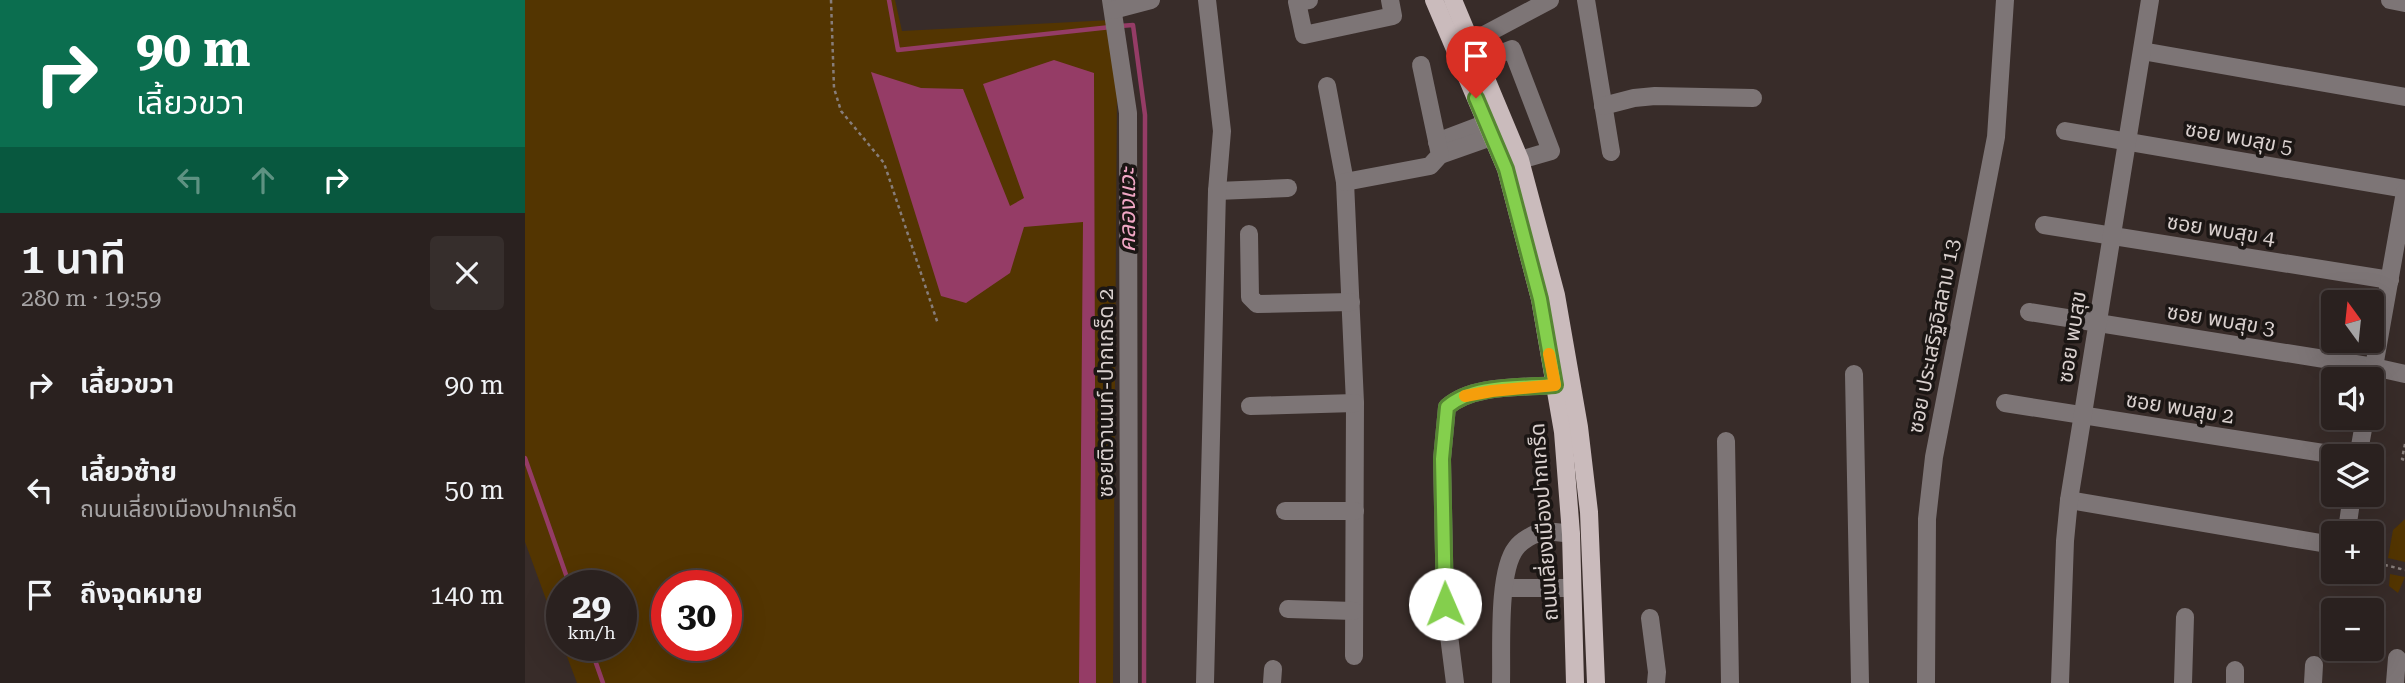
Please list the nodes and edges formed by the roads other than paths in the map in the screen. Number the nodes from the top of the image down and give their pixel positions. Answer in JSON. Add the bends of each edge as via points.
{"nodes":[{"id":1,"x":1150,"y":0,"type":"edge"},
{"id":2,"x":1207,"y":0,"type":"edge"},
{"id":3,"x":1309,"y":0,"type":"edge"},
{"id":4,"x":1390,"y":0,"type":"edge"},
{"id":5,"x":1434,"y":0,"type":"edge"},
{"id":6,"x":1550,"y":0,"type":"edge"},
{"id":7,"x":1586,"y":0,"type":"edge"},
{"id":8,"x":2005,"y":0,"type":"edge"},
{"id":9,"x":2150,"y":0,"type":"edge"},
{"id":10,"x":2390,"y":0,"type":"edge"},
{"id":11,"x":1456,"y":1,"type":"edge"},
{"id":12,"x":2405,"y":2,"type":"edge"},
{"id":13,"x":1114,"y":16,"type":"edge"},
{"id":14,"x":1471,"y":42,"type":"junction"},
{"id":15,"x":2142,"y":51,"type":"junction"},
{"id":16,"x":1479,"y":62,"type":"junction"},
{"id":17,"x":1420,"y":65,"type":"dead end"},
{"id":18,"x":1327,"y":86,"type":"dead end"},
{"id":19,"x":2405,"y":97,"type":"edge"},
{"id":20,"x":1753,"y":98,"type":"dead end"},
{"id":21,"x":1603,"y":106,"type":"junction"},
{"id":22,"x":1490,"y":130,"type":"junction"},
{"id":23,"x":2065,"y":131,"type":"dead end"},
{"id":24,"x":2127,"y":142,"type":"junction"},
{"id":25,"x":1438,"y":148,"type":"junction"},
{"id":26,"x":1611,"y":152,"type":"dead end"},
{"id":27,"x":1520,"y":160,"type":"junction"},
{"id":28,"x":1345,"y":182,"type":"junction"},
{"id":29,"x":1288,"y":188,"type":"dead end"},
{"id":30,"x":1217,"y":191,"type":"junction"},
{"id":31,"x":2405,"y":191,"type":"edge"},
{"id":32,"x":2044,"y":225,"type":"dead end"},
{"id":33,"x":1249,"y":234,"type":"dead end"},
{"id":34,"x":2111,"y":236,"type":"junction"},
{"id":35,"x":2390,"y":280,"type":"junction"},
{"id":36,"x":1351,"y":302,"type":"junction"},
{"id":37,"x":2029,"y":312,"type":"dead end"},
{"id":38,"x":2097,"y":324,"type":"junction"},
{"id":39,"x":2325,"y":367,"type":"edge"},
{"id":40,"x":2375,"y":367,"type":"edge"},
{"id":41,"x":1854,"y":374,"type":"dead end"},
{"id":42,"x":2405,"y":374,"type":"edge"},
{"id":43,"x":2384,"y":375,"type":"edge"},
{"id":44,"x":1555,"y":385,"type":"junction"},
{"id":45,"x":1355,"y":403,"type":"junction"},
{"id":46,"x":2005,"y":403,"type":"dead end"},
{"id":47,"x":1250,"y":406,"type":"dead end"},
{"id":48,"x":2082,"y":416,"type":"junction"},
{"id":49,"x":1726,"y":441,"type":"dead end"},
{"id":50,"x":2321,"y":453,"type":"edge"},
{"id":51,"x":2069,"y":500,"type":"junction"},
{"id":52,"x":1285,"y":511,"type":"dead end"},
{"id":53,"x":1355,"y":511,"type":"junction"},
{"id":54,"x":1571,"y":534,"type":"junction"},
{"id":55,"x":2321,"y":543,"type":"edge"},
{"id":56,"x":1504,"y":588,"type":"junction"},
{"id":57,"x":1572,"y":588,"type":"junction"},
{"id":58,"x":1288,"y":609,"type":"dead end"},
{"id":59,"x":1354,"y":611,"type":"junction"},
{"id":60,"x":2185,"y":617,"type":"dead end"},
{"id":61,"x":1650,"y":618,"type":"dead end"},
{"id":62,"x":1354,"y":656,"type":"dead end"},
{"id":63,"x":2397,"y":658,"type":"dead end"},
{"id":64,"x":1129,"y":683,"type":"edge"},
{"id":65,"x":1205,"y":683,"type":"edge"},
{"id":66,"x":1455,"y":683,"type":"edge"},
{"id":67,"x":1501,"y":683,"type":"edge"},
{"id":68,"x":1575,"y":683,"type":"edge"},
{"id":69,"x":1596,"y":683,"type":"edge"},
{"id":70,"x":1655,"y":683,"type":"edge"},
{"id":71,"x":1730,"y":683,"type":"edge"},
{"id":72,"x":1860,"y":683,"type":"edge"},
{"id":73,"x":1926,"y":683,"type":"edge"},
{"id":74,"x":2060,"y":683,"type":"edge"},
{"id":75,"x":2183,"y":683,"type":"edge"},
{"id":76,"x":2395,"y":683,"type":"edge"}],
"edges":[{"from":1,"to":13,"type":"street"},
{"from":2,"to":30,"type":"street","via":[[1221,131]]},
{"from":3,"to":4,"type":"street","via":[[1297,2],[1304,35],[1393,16]]},
{"from":5,"to":22,"type":"main road","name":"ถนนเลี่ยงเมืองปากเกร็ด"},
{"from":6,"to":14,"type":"street"},
{"from":7,"to":21,"type":"street"},
{"from":8,"to":73,"type":"street","name":"ซอย ประเสริฐอิสลาม 13","via":[[1996,136],[1934,457],[1927,519]]},
{"from":9,"to":15,"type":"street","name":"ซอย พบสุข"},
{"from":10,"to":12,"type":"street"},
{"from":11,"to":14,"type":"main road","name":"ถนนเลี่ยงเมืองปากเกร็ด"},
{"from":13,"to":64,"type":"street","name":"ซอยติวานนท์-ปากเกร็ด 2","via":[[1128,113]]},
{"from":14,"to":16,"type":"main road","name":"ถนนเลี่ยงเมืองปากเกร็ด"},
{"from":15,"to":19,"type":"street"},
{"from":15,"to":24,"type":"street","name":"ซอย พบสุข"},
{"from":16,"to":27,"type":"main road","name":"ถนนเลี่ยงเมืองปากเกร็ด"},
{"from":16,"to":27,"type":"street","via":[[1512,49],[1551,151]]},
{"from":17,"to":25,"type":"street"},
{"from":18,"to":28,"type":"street"},
{"from":20,"to":21,"type":"street","via":[[1655,96]]},
{"from":21,"to":26,"type":"street"},
{"from":22,"to":25,"type":"street"},
{"from":22,"to":44,"type":"main road","name":"ถนนเลี่ยงเมืองปากเกร็ด","via":[[1506,169],[1540,299]]},
{"from":23,"to":24,"type":"street","name":"ซอย พบสุข 5"},
{"from":24,"to":31,"type":"street","name":"ซอย พบสุข 5"},
{"from":24,"to":34,"type":"street","name":"ซอย พบสุข"},
{"from":25,"to":28,"type":"street","via":[[1430,166]]},
{"from":27,"to":69,"type":"main road","name":"ถนนเลี่ยงเมืองปากเกร็ด","via":[[1556,295],[1579,427],[1589,512]]},
{"from":28,"to":36,"type":"street"},
{"from":29,"to":30,"type":"street"},
{"from":30,"to":65,"type":"street"},
{"from":31,"to":35,"type":"street"},
{"from":32,"to":34,"type":"street","name":"ซอย พบสุข 4"},
{"from":33,"to":36,"type":"street","via":[[1252,302]]},
{"from":34,"to":35,"type":"street","name":"ซอย พบสุข 4"},
{"from":34,"to":38,"type":"street","name":"ซอย พบสุข"},
{"from":35,"to":40,"type":"street"},
{"from":36,"to":45,"type":"street"},
{"from":37,"to":38,"type":"street","name":"ซอย พบสุข 3"},
{"from":38,"to":39,"type":"street","name":"ซอย พบสุข 3"},
{"from":38,"to":48,"type":"street","name":"ซอย พบสุข"},
{"from":41,"to":72,"type":"street"},
{"from":42,"to":43,"type":"street","name":"ซอย พบสุข 3"},
{"from":44,"to":54,"type":"main road","name":"ถนนเลี่ยงเมืองปากเกร็ด"},
{"from":44,"to":66,"type":"street","via":[[1458,397],[1447,407],[1442,459],[1445,604]]},
{"from":45,"to":47,"type":"street"},
{"from":45,"to":53,"type":"street"},
{"from":46,"to":48,"type":"street","name":"ซอย พบสุข 2"},
{"from":48,"to":50,"type":"street","name":"ซอย พบสุข 2"},
{"from":48,"to":51,"type":"street","name":"ซอย พบสุข"},
{"from":49,"to":71,"type":"street"},
{"from":51,"to":55,"type":"street"},
{"from":51,"to":74,"type":"street","name":"ซอย พบสุข"},
{"from":52,"to":53,"type":"street"},
{"from":53,"to":59,"type":"street"},
{"from":54,"to":56,"type":"street","via":[[1542,532],[1526,539],[1515,548]]},
{"from":54,"to":57,"type":"main road","name":"ถนนเลี่ยงเมืองปากเกร็ด"},
{"from":56,"to":57,"type":"street"},
{"from":56,"to":67,"type":"street"},
{"from":57,"to":68,"type":"main road","name":"ถนนเลี่ยงเมืองปากเกร็ด"},
{"from":58,"to":59,"type":"street"},
{"from":59,"to":62,"type":"street"},
{"from":60,"to":75,"type":"street"},
{"from":61,"to":70,"type":"street"},
{"from":63,"to":76,"type":"street"}]}
